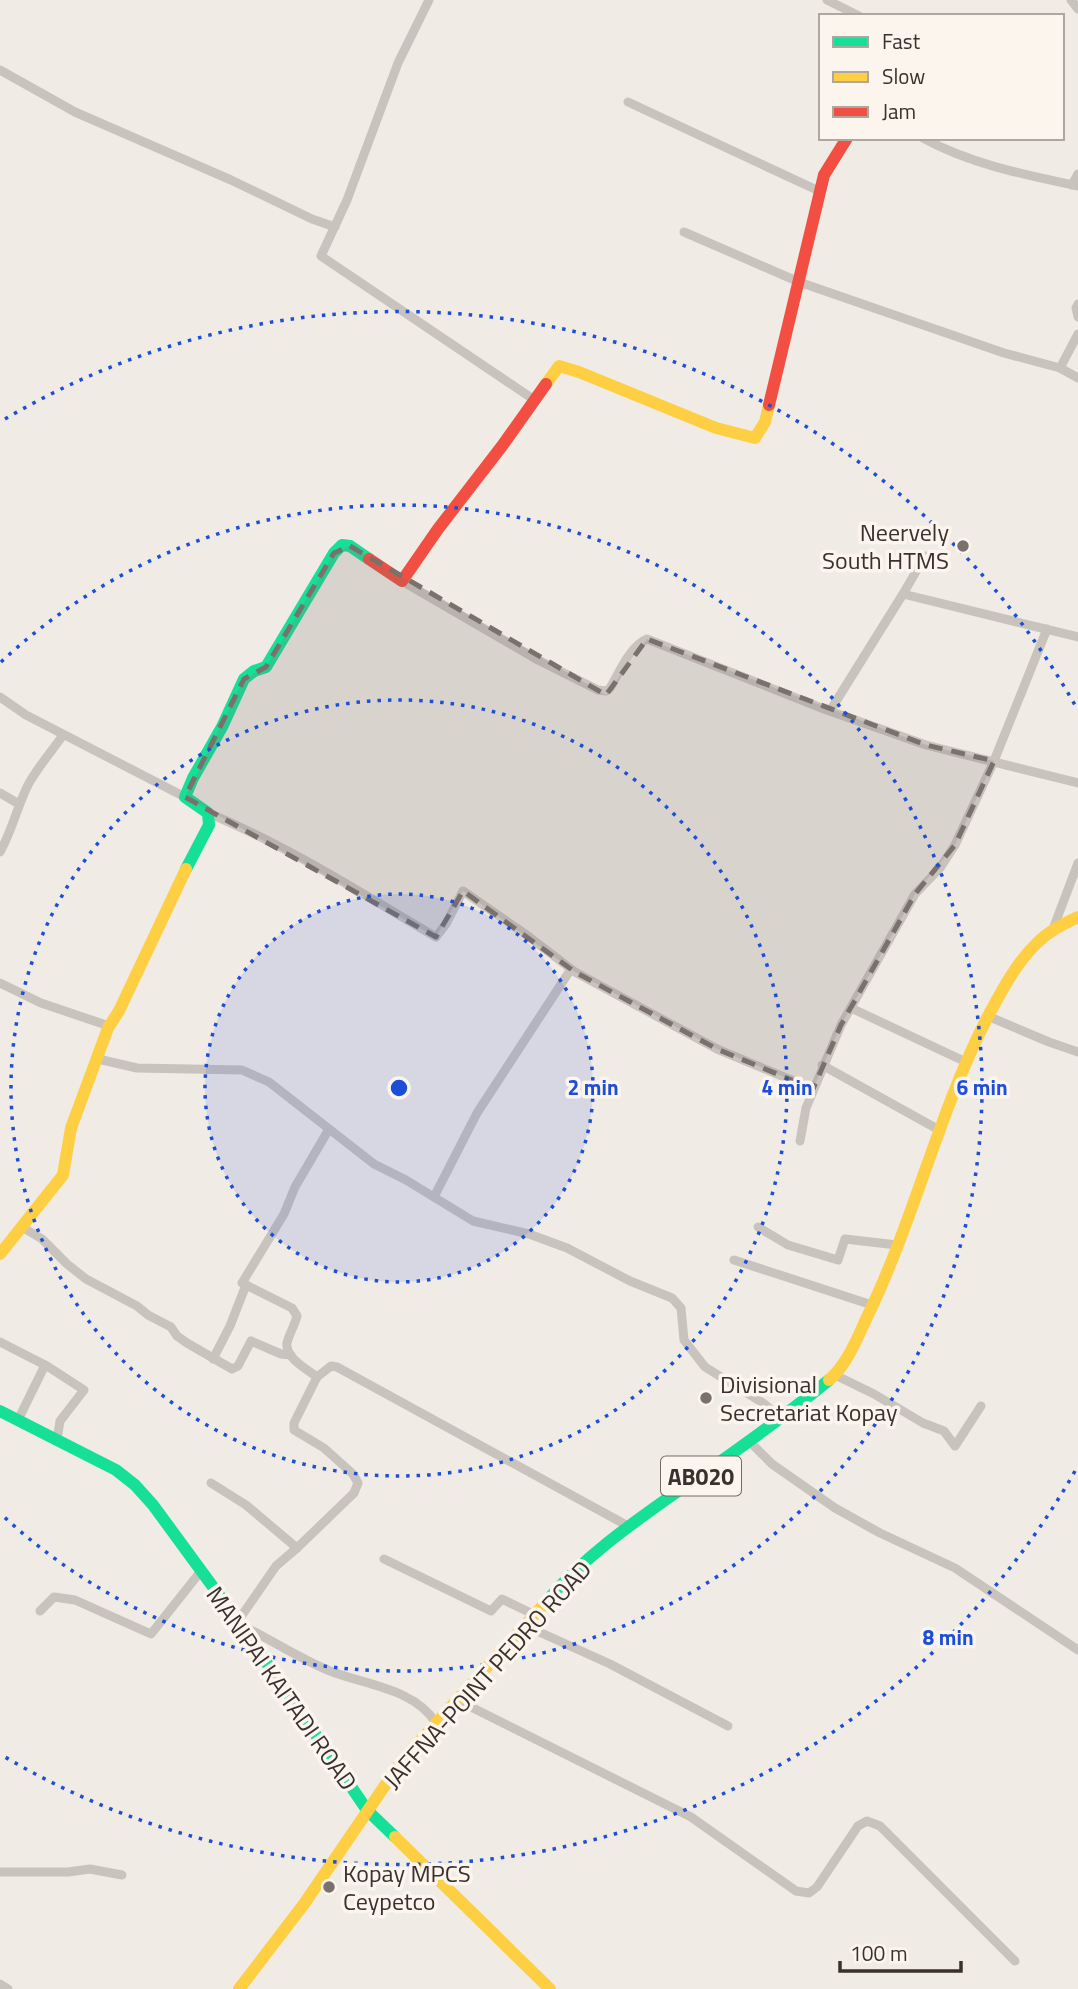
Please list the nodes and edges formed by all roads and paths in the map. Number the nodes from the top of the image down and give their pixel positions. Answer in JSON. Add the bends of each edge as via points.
{"nodes":[{"id":1,"x":429,"y":0,"type":"edge"},
{"id":2,"x":827,"y":0,"type":"edge"},
{"id":3,"x":1071,"y":0,"type":"edge"},
{"id":4,"x":1078,"y":9,"type":"edge"},
{"id":5,"x":855,"y":14,"type":"edge"},
{"id":6,"x":0,"y":70,"type":"edge"},
{"id":7,"x":628,"y":102,"type":"dead end"},
{"id":8,"x":845,"y":140,"type":"edge"},
{"id":9,"x":926,"y":140,"type":"edge"},
{"id":10,"x":1078,"y":174,"type":"edge"},
{"id":11,"x":1075,"y":186,"type":"edge"},
{"id":12,"x":819,"y":191,"type":"junction"},
{"id":13,"x":335,"y":227,"type":"junction"},
{"id":14,"x":684,"y":232,"type":"dead end"},
{"id":15,"x":799,"y":282,"type":"junction"},
{"id":16,"x":1078,"y":304,"type":"edge"},
{"id":17,"x":1078,"y":317,"type":"edge"},
{"id":18,"x":1078,"y":334,"type":"edge"},
{"id":19,"x":1060,"y":368,"type":"junction"},
{"id":20,"x":1078,"y":378,"type":"edge"},
{"id":21,"x":533,"y":399,"type":"junction"},
{"id":22,"x":925,"y":556,"type":"dead end"},
{"id":23,"x":402,"y":581,"type":"junction"},
{"id":24,"x":903,"y":594,"type":"junction"},
{"id":25,"x":1047,"y":629,"type":"junction"},
{"id":26,"x":1078,"y":637,"type":"edge"},
{"id":27,"x":0,"y":698,"type":"edge"},
{"id":28,"x":830,"y":711,"type":"junction"},
{"id":29,"x":63,"y":735,"type":"junction"},
{"id":30,"x":994,"y":761,"type":"junction"},
{"id":31,"x":1078,"y":783,"type":"edge"},
{"id":32,"x":0,"y":793,"type":"edge"},
{"id":33,"x":185,"y":797,"type":"junction"},
{"id":34,"x":19,"y":804,"type":"junction"},
{"id":35,"x":208,"y":813,"type":"junction"},
{"id":36,"x":0,"y":852,"type":"edge"},
{"id":37,"x":1078,"y":863,"type":"edge"},
{"id":38,"x":1078,"y":916,"type":"edge"},
{"id":39,"x":1053,"y":929,"type":"junction"},
{"id":40,"x":571,"y":969,"type":"junction"},
{"id":41,"x":0,"y":983,"type":"edge"},
{"id":42,"x":851,"y":1008,"type":"junction"},
{"id":43,"x":990,"y":1017,"type":"junction"},
{"id":44,"x":109,"y":1026,"type":"junction"},
{"id":45,"x":1078,"y":1052,"type":"edge"},
{"id":46,"x":98,"y":1059,"type":"junction"},
{"id":47,"x":967,"y":1062,"type":"junction"},
{"id":48,"x":822,"y":1065,"type":"junction"},
{"id":49,"x":813,"y":1089,"type":"junction"},
{"id":50,"x":329,"y":1129,"type":"junction"},
{"id":51,"x":941,"y":1131,"type":"junction"},
{"id":52,"x":800,"y":1141,"type":"dead end"},
{"id":53,"x":434,"y":1197,"type":"junction"},
{"id":54,"x":22,"y":1227,"type":"junction"},
{"id":55,"x":758,"y":1227,"type":"dead end"},
{"id":56,"x":897,"y":1245,"type":"junction"},
{"id":57,"x":0,"y":1254,"type":"edge"},
{"id":58,"x":734,"y":1260,"type":"dead end"},
{"id":59,"x":246,"y":1285,"type":"junction"},
{"id":60,"x":872,"y":1305,"type":"junction"},
{"id":61,"x":0,"y":1342,"type":"edge"},
{"id":62,"x":291,"y":1355,"type":"junction"},
{"id":63,"x":213,"y":1359,"type":"junction"},
{"id":64,"x":46,"y":1365,"type":"junction"},
{"id":65,"x":835,"y":1375,"type":"junction"},
{"id":66,"x":317,"y":1377,"type":"junction"},
{"id":67,"x":982,"y":1406,"type":"dead end"},
{"id":68,"x":0,"y":1411,"type":"edge"},
{"id":69,"x":782,"y":1419,"type":"junction"},
{"id":70,"x":18,"y":1420,"type":"junction"},
{"id":71,"x":57,"y":1440,"type":"junction"},
{"id":72,"x":750,"y":1442,"type":"junction"},
{"id":73,"x":211,"y":1483,"type":"dead end"},
{"id":74,"x":628,"y":1525,"type":"junction"},
{"id":75,"x":297,"y":1548,"type":"junction"},
{"id":76,"x":384,"y":1559,"type":"dead end"},
{"id":77,"x":201,"y":1571,"type":"junction"},
{"id":78,"x":40,"y":1611,"type":"dead end"},
{"id":79,"x":530,"y":1620,"type":"junction"},
{"id":80,"x":239,"y":1623,"type":"junction"},
{"id":81,"x":1078,"y":1650,"type":"edge"},
{"id":82,"x":457,"y":1700,"type":"junction"},
{"id":83,"x":436,"y":1723,"type":"junction"},
{"id":84,"x":728,"y":1726,"type":"dead end"},
{"id":85,"x":367,"y":1810,"type":"junction"},
{"id":86,"x":0,"y":1872,"type":"edge"},
{"id":87,"x":122,"y":1875,"type":"dead end"},
{"id":88,"x":1015,"y":1961,"type":"dead end"},
{"id":89,"x":0,"y":1984,"type":"edge"},
{"id":90,"x":8,"y":1989,"type":"edge"},
{"id":91,"x":239,"y":1989,"type":"edge"},
{"id":92,"x":550,"y":1989,"type":"edge"}],
"edges":[{"from":1,"to":13,"type":"street","via":[[398,63]]},
{"from":2,"to":5,"type":"street"},
{"from":3,"to":4,"type":"street"},
{"from":6,"to":13,"type":"street","via":[[75,112]]},
{"from":7,"to":12,"type":"street"},
{"from":8,"to":12,"type":"main road"},
{"from":9,"to":11,"type":"street","via":[[1000,168]]},
{"from":10,"to":11,"type":"street"},
{"from":12,"to":15,"type":"main road"},
{"from":13,"to":21,"type":"street","via":[[321,256]]},
{"from":14,"to":15,"type":"street"},
{"from":15,"to":19,"type":"street"},
{"from":15,"to":21,"type":"main road","via":[[765,422],[755,438],[716,428],[559,366]]},
{"from":16,"to":17,"type":"street"},
{"from":18,"to":19,"type":"street"},
{"from":19,"to":20,"type":"street"},
{"from":21,"to":23,"type":"main road"},
{"from":22,"to":24,"type":"street"},
{"from":23,"to":28,"type":"street","via":[[598,690],[610,688],[641,641],[647,639]]},
{"from":23,"to":33,"type":"main road","via":[[342,545],[266,667],[244,679]]},
{"from":24,"to":25,"type":"street"},
{"from":24,"to":28,"type":"street"},
{"from":25,"to":26,"type":"street"},
{"from":25,"to":30,"type":"street"},
{"from":27,"to":29,"type":"street"},
{"from":28,"to":30,"type":"street","via":[[926,745]]},
{"from":29,"to":33,"type":"street"},
{"from":29,"to":34,"type":"street"},
{"from":30,"to":31,"type":"street"},
{"from":30,"to":42,"type":"street","via":[[955,845],[915,894]]},
{"from":32,"to":34,"type":"street"},
{"from":33,"to":35,"type":"main road"},
{"from":34,"to":36,"type":"street"},
{"from":35,"to":40,"type":"street","via":[[308,861],[436,937],[463,891]]},
{"from":35,"to":44,"type":"main road","via":[[209,825]]},
{"from":37,"to":39,"type":"street"},
{"from":38,"to":39,"type":"main road","name":"JAFFNA-POINT PEDRO ROAD","number":"AB020"},
{"from":39,"to":43,"type":"main road","name":"JAFFNA-POINT PEDRO ROAD","number":"AB020","via":[[1032,947]]},
{"from":40,"to":49,"type":"street","via":[[717,1049]]},
{"from":40,"to":53,"type":"street","via":[[477,1113]]},
{"from":41,"to":44,"type":"street","via":[[41,1003]]},
{"from":42,"to":47,"type":"street"},
{"from":42,"to":48,"type":"street"},
{"from":43,"to":45,"type":"street"},
{"from":43,"to":47,"type":"main road","name":"JAFFNA-POINT PEDRO ROAD","number":"AB020"},
{"from":44,"to":46,"type":"main road"},
{"from":46,"to":50,"type":"street","via":[[137,1068],[242,1070],[269,1082]]},
{"from":46,"to":54,"type":"main road","via":[[71,1128],[63,1175]]},
{"from":47,"to":51,"type":"main road","name":"JAFFNA-POINT PEDRO ROAD","number":"AB020"},
{"from":48,"to":49,"type":"street"},
{"from":48,"to":51,"type":"street"},
{"from":49,"to":52,"type":"street"},
{"from":50,"to":53,"type":"street","via":[[374,1164]]},
{"from":50,"to":59,"type":"street","via":[[242,1283]]},
{"from":51,"to":56,"type":"main road","name":"JAFFNA-POINT PEDRO ROAD","number":"AB020"},
{"from":53,"to":69,"type":"street","via":[[473,1222],[567,1248],[672,1298],[681,1308],[684,1340],[705,1367]]},
{"from":54,"to":57,"type":"main road"},
{"from":54,"to":63,"type":"street","via":[[86,1279],[171,1327],[177,1336]]},
{"from":55,"to":56,"type":"street","via":[[788,1245],[838,1260],[845,1239]]},
{"from":56,"to":60,"type":"main road","name":"JAFFNA-POINT PEDRO ROAD","number":"AB020"},
{"from":58,"to":60,"type":"street"},
{"from":59,"to":62,"type":"street","via":[[292,1308],[297,1316],[287,1345]]},
{"from":59,"to":63,"type":"street"},
{"from":60,"to":65,"type":"main road","name":"JAFFNA-POINT PEDRO ROAD","number":"AB020"},
{"from":61,"to":64,"type":"street"},
{"from":62,"to":63,"type":"street","via":[[251,1341],[232,1369]]},
{"from":62,"to":66,"type":"street"},
{"from":64,"to":70,"type":"street"},
{"from":64,"to":71,"type":"street","via":[[84,1390],[60,1421]]},
{"from":65,"to":67,"type":"street","via":[[944,1431],[955,1446]]},
{"from":65,"to":69,"type":"main road","name":"JAFFNA-POINT PEDRO ROAD","number":"AB020"},
{"from":66,"to":74,"type":"street","via":[[331,1366],[337,1367]]},
{"from":66,"to":75,"type":"street","via":[[293,1423],[294,1430],[324,1448],[358,1483],[354,1493]]},
{"from":68,"to":70,"type":"main road","name":"MANIPAI KAITADI ROAD"},
{"from":69,"to":72,"type":"main road","name":"JAFFNA-POINT PEDRO ROAD","number":"AB020"},
{"from":70,"to":71,"type":"main road","name":"MANIPAI KAITADI ROAD"},
{"from":71,"to":77,"type":"main road","name":"MANIPAI KAITADI ROAD","via":[[116,1469],[135,1485]]},
{"from":72,"to":74,"type":"main road","name":"JAFFNA-POINT PEDRO ROAD","number":"AB020"},
{"from":72,"to":81,"type":"street","via":[[772,1464],[835,1508],[955,1568]]},
{"from":73,"to":75,"type":"street","via":[[246,1505]]},
{"from":74,"to":79,"type":"main road","name":"JAFFNA-POINT PEDRO ROAD","number":"AB020","via":[[562,1583]]},
{"from":75,"to":80,"type":"street","via":[[276,1566]]},
{"from":76,"to":79,"type":"street","via":[[491,1611],[502,1599]]},
{"from":77,"to":78,"type":"street","via":[[151,1634],[75,1600],[54,1597]]},
{"from":77,"to":80,"type":"main road","name":"MANIPAI KAITADI ROAD"},
{"from":79,"to":82,"type":"main road","name":"JAFFNA-POINT PEDRO ROAD","number":"AB020"},
{"from":79,"to":84,"type":"street","via":[[542,1635],[610,1664]]},
{"from":80,"to":83,"type":"street","via":[[330,1671],[396,1692],[425,1710]]},
{"from":80,"to":85,"type":"main road","name":"MANIPAI KAITADI ROAD"},
{"from":82,"to":83,"type":"main road","name":"JAFFNA-POINT PEDRO ROAD","number":"AB020"},
{"from":82,"to":88,"type":"street","via":[[691,1816],[796,1891],[809,1893],[817,1887],[858,1826],[867,1821],[880,1826]]},
{"from":83,"to":85,"type":"main road","name":"JAFFNA-POINT PEDRO ROAD","number":"AB020"},
{"from":85,"to":91,"type":"main road","name":"JAFFNA-POINT PEDRO ROAD","number":"AB020"},
{"from":85,"to":92,"type":"main road","name":"MANIPAI KAITADI ROAD"},
{"from":86,"to":87,"type":"street","via":[[90,1869]]},
{"from":89,"to":90,"type":"street"}]}
